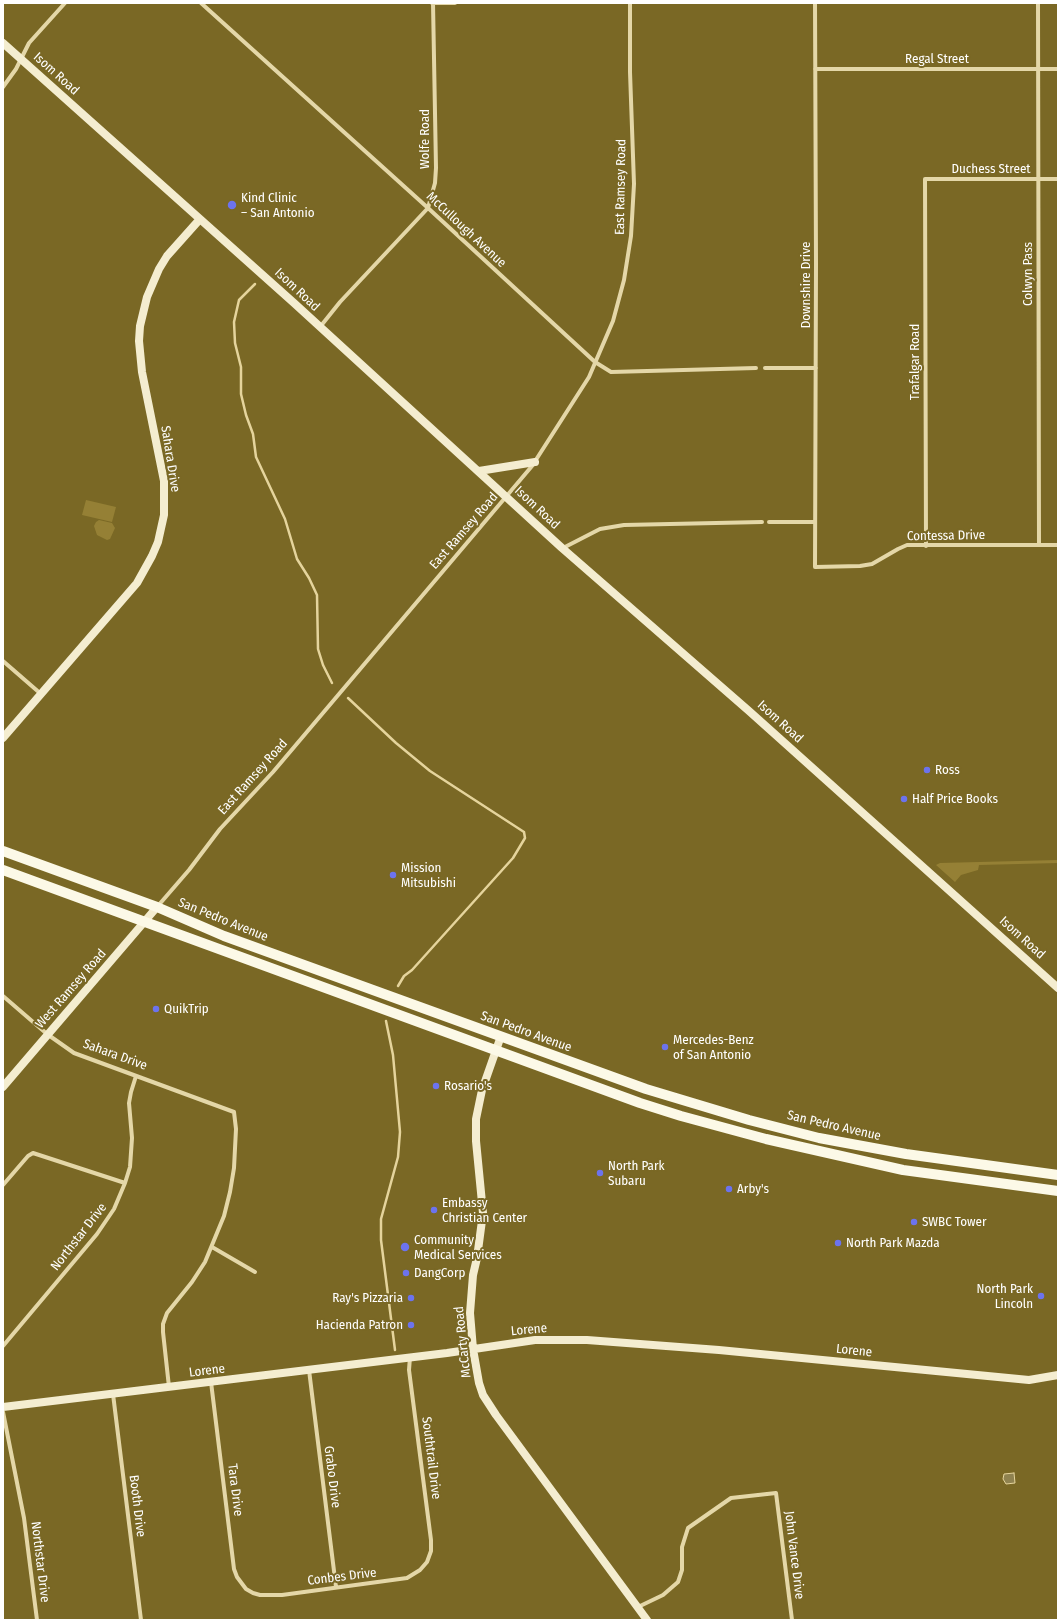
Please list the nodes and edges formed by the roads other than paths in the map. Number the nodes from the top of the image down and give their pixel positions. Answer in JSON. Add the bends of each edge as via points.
{"nodes":[{"id":1,"x":65,"y":3,"type":"edge"},
{"id":2,"x":200,"y":3,"type":"edge"},
{"id":3,"x":432,"y":3,"type":"edge"},
{"id":4,"x":455,"y":3,"type":"edge"},
{"id":5,"x":630,"y":3,"type":"edge"},
{"id":6,"x":815,"y":3,"type":"edge"},
{"id":7,"x":1038,"y":3,"type":"edge"},
{"id":8,"x":3,"y":43,"type":"edge"},
{"id":9,"x":22,"y":60,"type":"junction"},
{"id":10,"x":816,"y":69,"type":"junction"},
{"id":11,"x":1038,"y":69,"type":"junction"},
{"id":12,"x":1058,"y":69,"type":"edge"},
{"id":13,"x":3,"y":88,"type":"edge"},
{"id":14,"x":925,"y":179,"type":"joint"},
{"id":15,"x":1038,"y":179,"type":"junction"},
{"id":16,"x":1058,"y":179,"type":"edge"},
{"id":17,"x":428,"y":208,"type":"junction"},
{"id":18,"x":200,"y":219,"type":"junction"},
{"id":19,"x":319,"y":327,"type":"junction"},
{"id":20,"x":595,"y":362,"type":"junction"},
{"id":21,"x":756,"y":368,"type":"dead end"},
{"id":22,"x":765,"y":368,"type":"dead end"},
{"id":23,"x":816,"y":368,"type":"junction"},
{"id":24,"x":535,"y":462,"type":"junction"},
{"id":25,"x":479,"y":471,"type":"junction"},
{"id":26,"x":506,"y":497,"type":"junction"},
{"id":27,"x":762,"y":522,"type":"dead end"},
{"id":28,"x":769,"y":522,"type":"dead end"},
{"id":29,"x":815,"y":522,"type":"junction"},
{"id":30,"x":1039,"y":545,"type":"junction"},
{"id":31,"x":1058,"y":545,"type":"edge"},
{"id":32,"x":926,"y":546,"type":"junction"},
{"id":33,"x":562,"y":548,"type":"junction"},
{"id":34,"x":815,"y":567,"type":"joint"},
{"id":35,"x":3,"y":661,"type":"edge"},
{"id":36,"x":41,"y":694,"type":"junction"},
{"id":37,"x":3,"y":738,"type":"edge"},
{"id":38,"x":3,"y":851,"type":"edge"},
{"id":39,"x":3,"y":870,"type":"edge"},
{"id":40,"x":157,"y":907,"type":"junction"},
{"id":41,"x":146,"y":922,"type":"junction"},
{"id":42,"x":318,"y":970,"type":"junction"},
{"id":43,"x":313,"y":983,"type":"junction"},
{"id":44,"x":1058,"y":988,"type":"edge"},
{"id":45,"x":3,"y":996,"type":"edge"},
{"id":46,"x":47,"y":1034,"type":"junction"},
{"id":47,"x":501,"y":1036,"type":"junction"},
{"id":48,"x":495,"y":1050,"type":"junction"},
{"id":49,"x":136,"y":1076,"type":"junction"},
{"id":50,"x":3,"y":1087,"type":"edge"},
{"id":51,"x":917,"y":1156,"type":"junction"},
{"id":52,"x":941,"y":1160,"type":"junction"},
{"id":53,"x":914,"y":1172,"type":"junction"},
{"id":54,"x":939,"y":1175,"type":"junction"},
{"id":55,"x":1058,"y":1175,"type":"edge"},
{"id":56,"x":125,"y":1183,"type":"junction"},
{"id":57,"x":3,"y":1185,"type":"edge"},
{"id":58,"x":1058,"y":1191,"type":"edge"},
{"id":59,"x":212,"y":1247,"type":"junction"},
{"id":60,"x":256,"y":1272,"type":"dead end"},
{"id":61,"x":3,"y":1346,"type":"edge"},
{"id":62,"x":473,"y":1349,"type":"junction"},
{"id":63,"x":410,"y":1357,"type":"junction"},
{"id":64,"x":309,"y":1369,"type":"junction"},
{"id":65,"x":1058,"y":1375,"type":"edge"},
{"id":66,"x":211,"y":1382,"type":"junction"},
{"id":67,"x":169,"y":1388,"type":"junction"},
{"id":68,"x":113,"y":1394,"type":"junction"},
{"id":69,"x":3,"y":1408,"type":"edge"},
{"id":70,"x":3,"y":1412,"type":"edge"},
{"id":71,"x":427,"y":1562,"type":"joint"},
{"id":72,"x":336,"y":1587,"type":"junction"},
{"id":73,"x":253,"y":1593,"type":"joint"},
{"id":74,"x":638,"y":1607,"type":"junction"},
{"id":75,"x":37,"y":1620,"type":"edge"},
{"id":76,"x":141,"y":1620,"type":"edge"},
{"id":77,"x":647,"y":1620,"type":"edge"},
{"id":78,"x":792,"y":1620,"type":"edge"}],
"edges":[{"from":1,"to":9,"type":"street","via":[[29,43]]},
{"from":2,"to":17,"type":"street","name":"McCullough Avenue"},
{"from":3,"to":4,"type":"street"},
{"from":3,"to":17,"type":"street","name":"Wolfe Road","via":[[437,159],[435,183]]},
{"from":5,"to":20,"type":"street","name":"East Ramsey Road","via":[[634,184],[631,236],[624,280],[613,321]]},
{"from":6,"to":10,"type":"street","name":"Downshire Drive"},
{"from":7,"to":11,"type":"street","name":"Colwyn Pass"},
{"from":8,"to":9,"type":"street","name":"Isom Road"},
{"from":9,"to":13,"type":"street"},
{"from":9,"to":18,"type":"street","name":"Isom Road"},
{"from":10,"to":11,"type":"street","name":"Regal Street"},
{"from":10,"to":23,"type":"street","name":"Downshire Drive"},
{"from":11,"to":12,"type":"street","name":"Regal Street"},
{"from":11,"to":15,"type":"street","name":"Colwyn Pass"},
{"from":14,"to":15,"type":"street","name":"Duchess Street"},
{"from":14,"to":32,"type":"street","name":"Trafalgar Road"},
{"from":15,"to":16,"type":"street","name":"Duchess Street"},
{"from":15,"to":30,"type":"street","name":"Colwyn Pass"},
{"from":17,"to":19,"type":"street","name":"Wolfe Road"},
{"from":17,"to":20,"type":"street","name":"McCullough Avenue"},
{"from":18,"to":19,"type":"street","name":"Isom Road"},
{"from":18,"to":36,"type":"street","name":"Sahara Drive","via":[[167,256],[159,269],[147,297],[140,326],[142,372],[164,481],[164,515],[158,542],[137,583]]},
{"from":19,"to":25,"type":"street","name":"Isom Road"},
{"from":20,"to":21,"type":"street","name":"McCullough Avenue","via":[[611,372]]},
{"from":20,"to":24,"type":"street","name":"East Ramsey Road","via":[[583,388]]},
{"from":22,"to":23,"type":"street"},
{"from":23,"to":29,"type":"street","name":"Downshire Drive"},
{"from":24,"to":25,"type":"street"},
{"from":24,"to":26,"type":"street","name":"East Ramsey Road"},
{"from":25,"to":26,"type":"street","name":"Isom Road"},
{"from":26,"to":33,"type":"street","name":"Isom Road"},
{"from":26,"to":40,"type":"street","name":"East Ramsey Road","via":[[277,767],[225,824]]},
{"from":27,"to":33,"type":"street","via":[[624,525],[600,530]]},
{"from":28,"to":29,"type":"street"},
{"from":29,"to":34,"type":"street","name":"Downshire Drive"},
{"from":30,"to":31,"type":"street","name":"Contessa Drive"},
{"from":30,"to":32,"type":"street","name":"Contessa Drive"},
{"from":32,"to":34,"type":"street","name":"Contessa Drive","via":[[907,545],[872,564]]},
{"from":33,"to":44,"type":"street","name":"Isom Road","via":[[749,711]]},
{"from":35,"to":36,"type":"street"},
{"from":36,"to":37,"type":"street","name":"Sahara Drive"},
{"from":38,"to":40,"type":"main road","name":"San Pedro Avenue"},
{"from":39,"to":41,"type":"main road","name":"San Pedro Avenue"},
{"from":40,"to":41,"type":"street","name":"West Ramsey Road"},
{"from":40,"to":42,"type":"main road","name":"San Pedro Avenue","via":[[224,936]]},
{"from":41,"to":43,"type":"main road","name":"San Pedro Avenue"},
{"from":41,"to":46,"type":"street","name":"West Ramsey Road"},
{"from":42,"to":43,"type":"main road"},
{"from":42,"to":47,"type":"main road","name":"San Pedro Avenue"},
{"from":43,"to":48,"type":"main road","name":"San Pedro Avenue"},
{"from":45,"to":46,"type":"street","name":"Sahara Drive"},
{"from":46,"to":49,"type":"street","name":"Sahara Drive","via":[[74,1053]]},
{"from":46,"to":50,"type":"street","name":"West Ramsey Road"},
{"from":47,"to":48,"type":"street","name":"McCarty Road"},
{"from":47,"to":51,"type":"main road","name":"San Pedro Avenue","via":[[646,1089],[749,1120],[819,1138]]},
{"from":48,"to":53,"type":"main road","name":"San Pedro Avenue","via":[[681,1116],[816,1151]]},
{"from":48,"to":62,"type":"street","name":"McCarty Road","via":[[476,1119],[483,1213],[470,1292]]},
{"from":49,"to":56,"type":"street","name":"Northstar Drive","via":[[129,1103],[132,1152]]},
{"from":49,"to":59,"type":"street","name":"Sahara Drive","via":[[234,1112],[234,1168],[224,1216]]},
{"from":51,"to":52,"type":"main road","name":"San Pedro Avenue"},
{"from":51,"to":53,"type":"main road"},
{"from":52,"to":54,"type":"main road"},
{"from":52,"to":55,"type":"main road","name":"San Pedro Avenue"},
{"from":53,"to":54,"type":"main road","name":"San Pedro Avenue"},
{"from":54,"to":58,"type":"main road","name":"San Pedro Avenue"},
{"from":56,"to":57,"type":"street","via":[[33,1154],[28,1156]]},
{"from":56,"to":61,"type":"street","name":"Northstar Drive","via":[[108,1220]]},
{"from":59,"to":60,"type":"street"},
{"from":59,"to":67,"type":"street","via":[[192,1282],[167,1313],[163,1324]]},
{"from":62,"to":63,"type":"street","name":"Lorene"},
{"from":62,"to":65,"type":"street","name":"Lorene","via":[[535,1340],[587,1340],[1029,1380]]},
{"from":62,"to":74,"type":"street","name":"McCarty Road","via":[[479,1383],[489,1405]]},
{"from":63,"to":64,"type":"street","name":"Lorene"},
{"from":63,"to":71,"type":"street","name":"Southtrail Drive","via":[[409,1370],[431,1540]]},
{"from":64,"to":66,"type":"street","name":"Lorene"},
{"from":64,"to":72,"type":"street","name":"Grabo Drive"},
{"from":66,"to":67,"type":"street","name":"Lorene"},
{"from":66,"to":73,"type":"street","name":"Tara Drive","via":[[234,1569],[240,1582]]},
{"from":67,"to":68,"type":"street","name":"Lorene"},
{"from":68,"to":69,"type":"street","name":"Lorene"},
{"from":68,"to":76,"type":"street","name":"Booth Drive"},
{"from":70,"to":75,"type":"street","name":"Northstar Drive","via":[[24,1518]]},
{"from":71,"to":72,"type":"street","name":"Conbes Drive","via":[[407,1578]]},
{"from":72,"to":73,"type":"street","name":"Conbes Drive","via":[[282,1595]]},
{"from":74,"to":77,"type":"street","name":"McCarty Road"},
{"from":74,"to":78,"type":"street","name":"John Vance Drive","via":[[663,1595],[678,1582],[682,1570],[682,1548],[688,1528],[731,1498],[776,1493]]}]}
